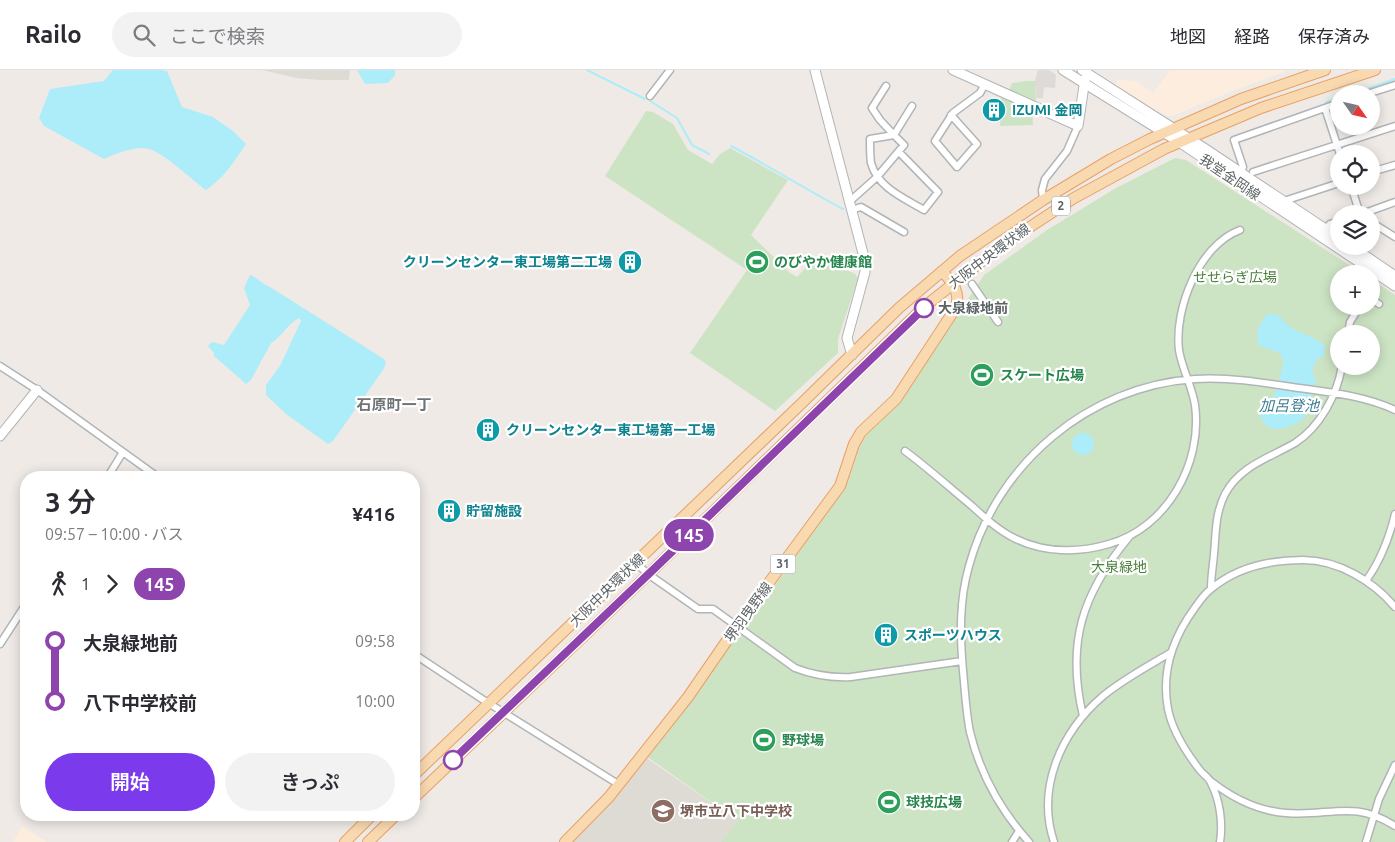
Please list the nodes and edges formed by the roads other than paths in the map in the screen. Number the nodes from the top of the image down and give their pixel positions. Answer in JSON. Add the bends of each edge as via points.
{"nodes":[{"id":1,"x":670,"y":70,"type":"edge"},
{"id":2,"x":815,"y":70,"type":"edge"},
{"id":3,"x":953,"y":70,"type":"edge"},
{"id":4,"x":1063,"y":70,"type":"edge"},
{"id":5,"x":1083,"y":70,"type":"edge"},
{"id":6,"x":1325,"y":70,"type":"edge"},
{"id":7,"x":1375,"y":70,"type":"edge"},
{"id":8,"x":966,"y":72,"type":"edge"},
{"id":9,"x":1296,"y":75,"type":"edge"},
{"id":10,"x":985,"y":84,"type":"junction"},
{"id":11,"x":1085,"y":84,"type":"junction"},
{"id":12,"x":1395,"y":85,"type":"edge"},
{"id":13,"x":886,"y":86,"type":"dead end"},
{"id":14,"x":1380,"y":90,"type":"edge"},
{"id":15,"x":650,"y":96,"type":"dead end"},
{"id":16,"x":912,"y":106,"type":"dead end"},
{"id":17,"x":1330,"y":106,"type":"edge"},
{"id":18,"x":1325,"y":108,"type":"junction"},
{"id":19,"x":951,"y":115,"type":"junction"},
{"id":20,"x":1078,"y":126,"type":"junction"},
{"id":21,"x":1395,"y":126,"type":"edge"},
{"id":22,"x":1173,"y":129,"type":"junction"},
{"id":23,"x":1162,"y":133,"type":"junction"},
{"id":24,"x":894,"y":135,"type":"junction"},
{"id":25,"x":1189,"y":138,"type":"junction"},
{"id":26,"x":1179,"y":142,"type":"junction"},
{"id":27,"x":1337,"y":144,"type":"junction"},
{"id":28,"x":899,"y":152,"type":"junction"},
{"id":29,"x":1395,"y":165,"type":"edge"},
{"id":30,"x":1380,"y":169,"type":"edge"},
{"id":31,"x":1254,"y":172,"type":"dead end"},
{"id":32,"x":1241,"y":173,"type":"junction"},
{"id":33,"x":877,"y":177,"type":"junction"},
{"id":34,"x":1330,"y":186,"type":"edge"},
{"id":35,"x":1043,"y":200,"type":"junction"},
{"id":36,"x":1284,"y":201,"type":"junction"},
{"id":37,"x":1395,"y":202,"type":"edge"},
{"id":38,"x":850,"y":206,"type":"junction"},
{"id":39,"x":1380,"y":207,"type":"edge"},
{"id":40,"x":1330,"y":224,"type":"edge"},
{"id":41,"x":1380,"y":228,"type":"edge"},
{"id":42,"x":1240,"y":230,"type":"dead end"},
{"id":43,"x":904,"y":232,"type":"dead end"},
{"id":44,"x":1323,"y":233,"type":"junction"},
{"id":45,"x":1330,"y":235,"type":"edge"},
{"id":46,"x":1395,"y":237,"type":"edge"},
{"id":47,"x":1364,"y":255,"type":"edge"},
{"id":48,"x":942,"y":270,"type":"junction"},
{"id":49,"x":1395,"y":276,"type":"edge"},
{"id":50,"x":953,"y":283,"type":"junction"},
{"id":51,"x":972,"y":284,"type":"dead end"},
{"id":52,"x":1395,"y":286,"type":"edge"},
{"id":53,"x":998,"y":322,"type":"dead end"},
{"id":54,"x":852,"y":355,"type":"junction"},
{"id":55,"x":0,"y":366,"type":"edge"},
{"id":56,"x":1339,"y":375,"type":"edge"},
{"id":57,"x":1188,"y":380,"type":"junction"},
{"id":58,"x":37,"y":390,"type":"junction"},
{"id":59,"x":1334,"y":394,"type":"junction"},
{"id":60,"x":1395,"y":410,"type":"edge"},
{"id":61,"x":0,"y":436,"type":"edge"},
{"id":62,"x":905,"y":451,"type":"dead end"},
{"id":63,"x":123,"y":452,"type":"junction"},
{"id":64,"x":112,"y":471,"type":"edge"},
{"id":65,"x":150,"y":471,"type":"edge"},
{"id":66,"x":1395,"y":514,"type":"edge"},
{"id":67,"x":986,"y":520,"type":"junction"},
{"id":68,"x":1130,"y":537,"type":"junction"},
{"id":69,"x":636,"y":563,"type":"junction"},
{"id":70,"x":648,"y":574,"type":"junction"},
{"id":71,"x":1366,"y":581,"type":"junction"},
{"id":72,"x":1211,"y":588,"type":"junction"},
{"id":73,"x":1395,"y":607,"type":"edge"},
{"id":74,"x":20,"y":613,"type":"edge"},
{"id":75,"x":737,"y":626,"type":"junction"},
{"id":76,"x":0,"y":644,"type":"edge"},
{"id":77,"x":1170,"y":653,"type":"junction"},
{"id":78,"x":420,"y":658,"type":"edge"},
{"id":79,"x":962,"y":662,"type":"junction"},
{"id":80,"x":489,"y":703,"type":"junction"},
{"id":81,"x":503,"y":712,"type":"junction"},
{"id":82,"x":1083,"y":716,"type":"junction"},
{"id":83,"x":1395,"y":765,"type":"edge"},
{"id":84,"x":420,"y":769,"type":"edge"},
{"id":85,"x":1210,"y":781,"type":"junction"},
{"id":86,"x":618,"y":784,"type":"junction"},
{"id":87,"x":420,"y":792,"type":"edge"},
{"id":88,"x":1374,"y":815,"type":"junction"},
{"id":89,"x":366,"y":821,"type":"edge"},
{"id":90,"x":390,"y":821,"type":"edge"},
{"id":91,"x":1395,"y":826,"type":"edge"},
{"id":92,"x":1019,"y":831,"type":"junction"},
{"id":93,"x":344,"y":842,"type":"edge"},
{"id":94,"x":368,"y":842,"type":"edge"},
{"id":95,"x":565,"y":842,"type":"edge"},
{"id":96,"x":1012,"y":842,"type":"edge"},
{"id":97,"x":1029,"y":842,"type":"edge"},
{"id":98,"x":1054,"y":842,"type":"edge"},
{"id":99,"x":1220,"y":842,"type":"edge"},
{"id":100,"x":1366,"y":842,"type":"edge"}],
"edges":[{"from":1,"to":15,"type":"street"},
{"from":2,"to":38,"type":"main road"},
{"from":3,"to":8,"type":"main road"},
{"from":4,"to":11,"type":"main road","name":"我堂金岡線"},
{"from":5,"to":11,"type":"main road"},
{"from":5,"to":22,"type":"main road","name":"我堂金岡線"},
{"from":6,"to":9,"type":"main road","name":"大阪中央環状線","number":"2"},
{"from":7,"to":25,"type":"main road","name":"大阪中央環状線","number":"2","via":[[1261,108]]},
{"from":8,"to":10,"type":"main road"},
{"from":9,"to":22,"type":"main road","name":"大阪中央環状線","number":"2"},
{"from":10,"to":19,"type":"street","via":[[980,93]]},
{"from":10,"to":20,"type":"main road"},
{"from":11,"to":20,"type":"main road"},
{"from":11,"to":23,"type":"main road","name":"我堂金岡線"},
{"from":12,"to":14,"type":"street"},
{"from":13,"to":24,"type":"street","via":[[872,108]]},
{"from":16,"to":24,"type":"street"},
{"from":17,"to":18,"type":"street"},
{"from":18,"to":27,"type":"street"},
{"from":18,"to":32,"type":"street","via":[[1234,140],[1244,167]]},
{"from":19,"to":19,"type":"street","via":[[935,141],[957,167],[977,144]]},
{"from":20,"to":35,"type":"street","via":[[1067,151],[1045,179]]},
{"from":21,"to":27,"type":"street"},
{"from":22,"to":23,"type":"main road","name":"大阪中央環状線","number":"2"},
{"from":22,"to":25,"type":"main road","name":"我堂金岡線"},
{"from":23,"to":26,"type":"main road","name":"我堂金岡線"},
{"from":23,"to":35,"type":"main road","name":"大阪中央環状線","number":"2"},
{"from":24,"to":28,"type":"street","via":[[904,145]]},
{"from":24,"to":33,"type":"street","via":[[870,139],[871,162]]},
{"from":25,"to":26,"type":"main road","name":"大阪中央環状線","number":"2"},
{"from":25,"to":32,"type":"main road","name":"我堂金岡線"},
{"from":26,"to":44,"type":"main road","name":"我堂金岡線"},
{"from":26,"to":50,"type":"main road","name":"大阪中央環状線","number":"2","via":[[1039,220]]},
{"from":27,"to":31,"type":"street"},
{"from":28,"to":33,"type":"street"},
{"from":28,"to":33,"type":"street","via":[[938,192],[924,210],[888,188]]},
{"from":29,"to":30,"type":"street"},
{"from":32,"to":36,"type":"main road","name":"我堂金岡線"},
{"from":33,"to":38,"type":"street"},
{"from":34,"to":36,"type":"street"},
{"from":35,"to":48,"type":"main road","name":"大阪中央環状線","number":"2"},
{"from":36,"to":44,"type":"main road","name":"我堂金岡線"},
{"from":37,"to":39,"type":"street"},
{"from":38,"to":43,"type":"street","via":[[862,207]]},
{"from":38,"to":54,"type":"main road","via":[[865,261],[865,272],[847,338]]},
{"from":40,"to":44,"type":"street"},
{"from":41,"to":46,"type":"street"},
{"from":42,"to":57,"type":"street","via":[[1206,257],[1182,306],[1179,350]]},
{"from":44,"to":45,"type":"main road","name":"我堂金岡線"},
{"from":44,"to":52,"type":"main road","name":"我堂金岡線"},
{"from":47,"to":49,"type":"main road"},
{"from":48,"to":50,"type":"main road"},
{"from":48,"to":54,"type":"main road","name":"大阪中央環状線","number":"2"},
{"from":50,"to":70,"type":"main road","name":"大阪中央環状線","number":"2","via":[[924,307]]},
{"from":50,"to":75,"type":"main road","name":"堺羽曳野線","number":"31","via":[[958,296],[955,309],[896,399],[861,432],[840,486]]},
{"from":51,"to":53,"type":"street"},
{"from":54,"to":69,"type":"main road","name":"大阪中央環状線","number":"2"},
{"from":55,"to":58,"type":"street"},
{"from":56,"to":59,"type":"street"},
{"from":57,"to":59,"type":"street","via":[[1214,378],[1257,382]]},
{"from":57,"to":67,"type":"street","via":[[1149,386],[1117,397],[1054,434],[1029,457]]},
{"from":57,"to":68,"type":"street","via":[[1196,428],[1188,468],[1173,498]]},
{"from":58,"to":61,"type":"main road"},
{"from":58,"to":63,"type":"street"},
{"from":59,"to":60,"type":"street","via":[[1357,397]]},
{"from":59,"to":72,"type":"street","via":[[1310,430],[1297,441],[1252,465],[1236,478],[1226,493],[1216,518]]},
{"from":62,"to":67,"type":"street"},
{"from":63,"to":64,"type":"street"},
{"from":63,"to":65,"type":"street"},
{"from":66,"to":71,"type":"street","via":[[1383,552]]},
{"from":67,"to":68,"type":"street","via":[[1014,538],[1047,549],[1089,550]]},
{"from":67,"to":79,"type":"street","via":[[971,558],[964,590],[960,622]]},
{"from":68,"to":82,"type":"street","via":[[1102,573],[1082,620],[1076,662],[1077,691]]},
{"from":69,"to":70,"type":"street"},
{"from":69,"to":80,"type":"main road","name":"大阪中央環状線","number":"2"},
{"from":70,"to":75,"type":"street","via":[[698,609],[713,609]]},
{"from":70,"to":81,"type":"main road","name":"大阪中央環状線","number":"2"},
{"from":71,"to":72,"type":"street","via":[[1335,566],[1311,560],[1287,560],[1241,571]]},
{"from":71,"to":73,"type":"street"},
{"from":72,"to":77,"type":"street","via":[[1188,618]]},
{"from":74,"to":76,"type":"street"},
{"from":75,"to":79,"type":"street","via":[[795,668],[822,676],[851,677]]},
{"from":75,"to":86,"type":"main road","name":"堺羽曳野線","number":"31","via":[[688,696]]},
{"from":77,"to":82,"type":"street","via":[[1118,685]]},
{"from":77,"to":85,"type":"street","via":[[1166,684],[1168,709],[1187,751]]},
{"from":78,"to":80,"type":"street"},
{"from":79,"to":92,"type":"street","via":[[968,718],[975,747],[989,783]]},
{"from":80,"to":81,"type":"street"},
{"from":80,"to":84,"type":"main road","name":"大阪中央環状線","number":"2"},
{"from":81,"to":86,"type":"street"},
{"from":81,"to":87,"type":"main road","name":"大阪中央環状線","number":"2"},
{"from":82,"to":98,"type":"street","via":[[1060,751],[1049,785],[1047,813]]},
{"from":83,"to":88,"type":"street"},
{"from":85,"to":88,"type":"street","via":[[1238,799],[1271,811],[1350,810]]},
{"from":85,"to":99,"type":"street","via":[[1220,817]]},
{"from":86,"to":95,"type":"main road","name":"堺羽曳野線","number":"31","via":[[610,797]]},
{"from":88,"to":91,"type":"street"},
{"from":88,"to":100,"type":"street"},
{"from":89,"to":93,"type":"main road"},
{"from":90,"to":94,"type":"main road"},
{"from":92,"to":96,"type":"street"},
{"from":92,"to":97,"type":"street"}]}
